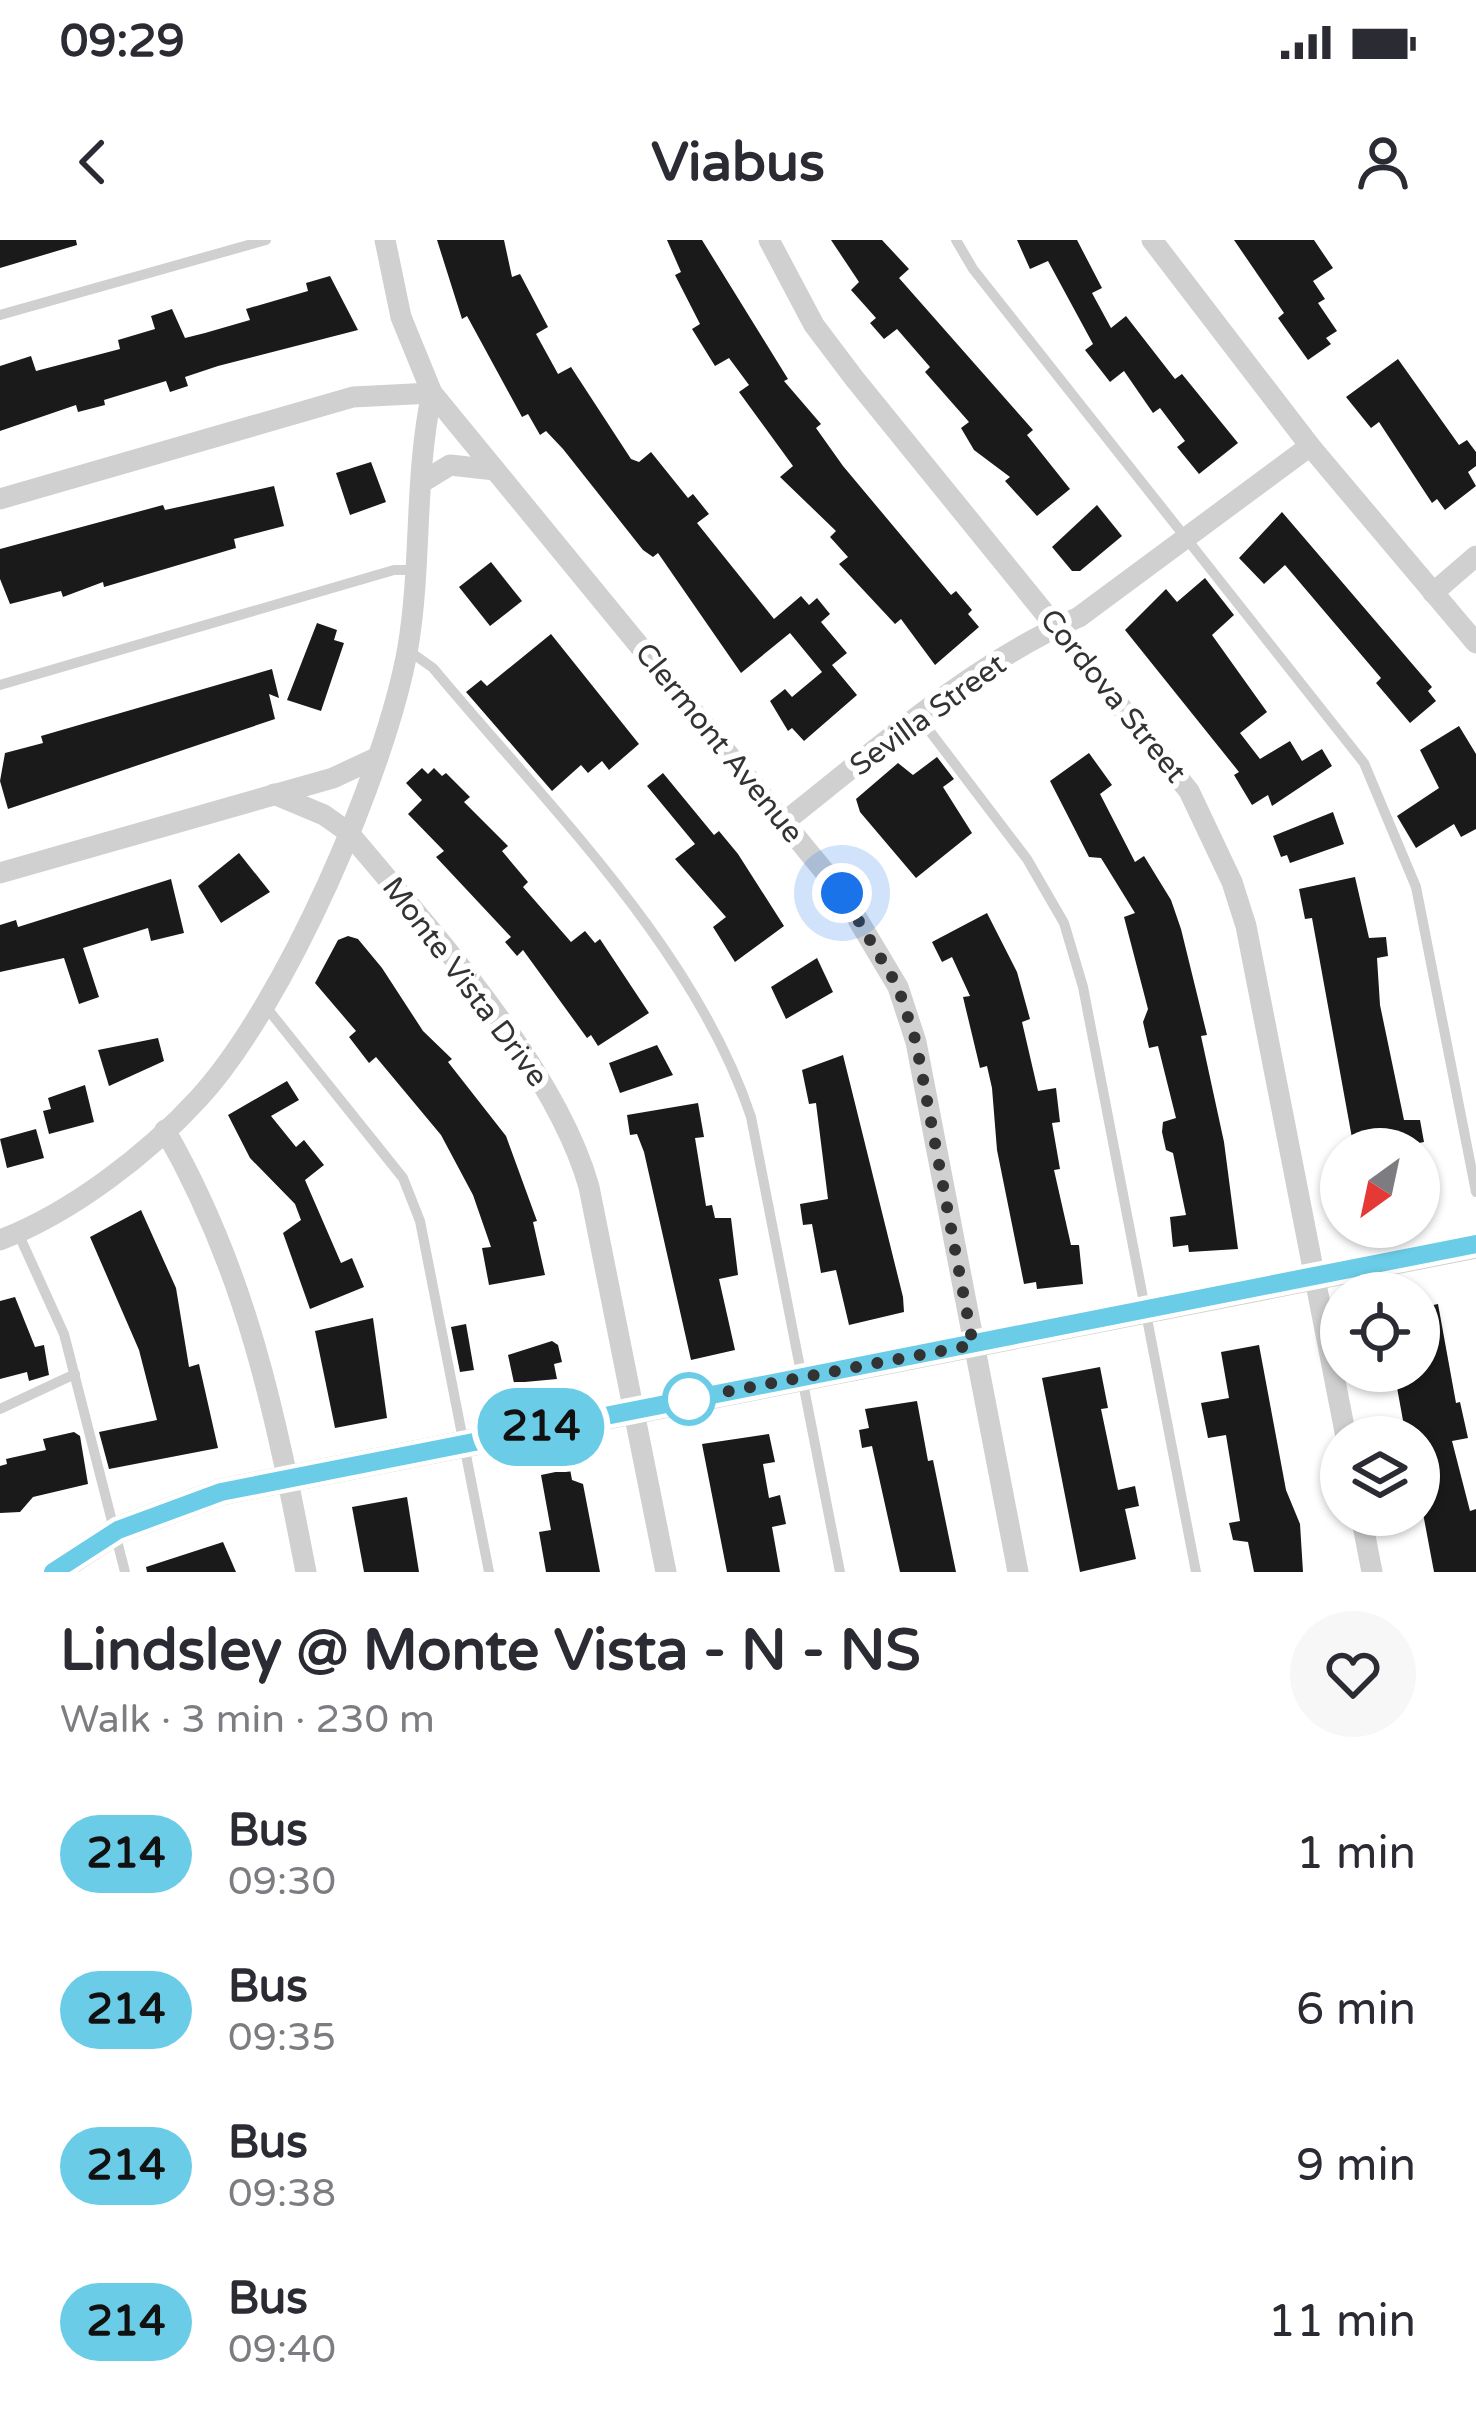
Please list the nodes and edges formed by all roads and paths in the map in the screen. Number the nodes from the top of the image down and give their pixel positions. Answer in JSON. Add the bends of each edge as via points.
{"nodes":[{"id":1,"x":266,"y":240,"type":"edge"},
{"id":2,"x":385,"y":240,"type":"edge"},
{"id":3,"x":769,"y":240,"type":"edge"},
{"id":4,"x":956,"y":240,"type":"edge"},
{"id":5,"x":1152,"y":240,"type":"edge"},
{"id":6,"x":0,"y":315,"type":"edge"},
{"id":7,"x":432,"y":393,"type":"junction"},
{"id":8,"x":1310,"y":446,"type":"junction"},
{"id":9,"x":495,"y":470,"type":"junction"},
{"id":10,"x":424,"y":481,"type":"junction"},
{"id":11,"x":0,"y":499,"type":"edge"},
{"id":12,"x":1188,"y":540,"type":"junction"},
{"id":13,"x":1476,"y":556,"type":"edge"},
{"id":14,"x":419,"y":569,"type":"junction"},
{"id":15,"x":1433,"y":593,"type":"junction"},
{"id":16,"x":1058,"y":627,"type":"junction"},
{"id":17,"x":1476,"y":643,"type":"edge"},
{"id":18,"x":407,"y":650,"type":"junction"},
{"id":19,"x":0,"y":685,"type":"edge"},
{"id":20,"x":919,"y":717,"type":"junction"},
{"id":21,"x":378,"y":758,"type":"junction"},
{"id":22,"x":274,"y":794,"type":"junction"},
{"id":23,"x":783,"y":823,"type":"junction"},
{"id":24,"x":348,"y":832,"type":"junction"},
{"id":25,"x":0,"y":873,"type":"edge"},
{"id":26,"x":264,"y":1004,"type":"junction"},
{"id":27,"x":165,"y":1130,"type":"junction"},
{"id":28,"x":1476,"y":1192,"type":"edge"},
{"id":29,"x":9,"y":1237,"type":"edge"},
{"id":30,"x":1476,"y":1244,"type":"edge"},
{"id":31,"x":1314,"y":1279,"type":"junction"},
{"id":32,"x":1145,"y":1310,"type":"junction"},
{"id":33,"x":973,"y":1345,"type":"junction"},
{"id":34,"x":75,"y":1374,"type":"junction"},
{"id":35,"x":805,"y":1377,"type":"junction"},
{"id":36,"x":0,"y":1409,"type":"edge"},
{"id":37,"x":634,"y":1409,"type":"junction"},
{"id":38,"x":1342,"y":1416,"type":"edge"},
{"id":39,"x":464,"y":1442,"type":"junction"},
{"id":40,"x":288,"y":1478,"type":"junction"},
{"id":41,"x":118,"y":1530,"type":"junction"},
{"id":42,"x":1365,"y":1536,"type":"edge"},
{"id":43,"x":53,"y":1572,"type":"edge"},
{"id":44,"x":125,"y":1572,"type":"edge"},
{"id":45,"x":306,"y":1572,"type":"edge"},
{"id":46,"x":489,"y":1572,"type":"edge"},
{"id":47,"x":666,"y":1572,"type":"edge"},
{"id":48,"x":840,"y":1572,"type":"edge"},
{"id":49,"x":1018,"y":1572,"type":"edge"},
{"id":50,"x":1196,"y":1572,"type":"edge"},
{"id":51,"x":1372,"y":1572,"type":"edge"}],
"edges":[{"from":1,"to":6,"type":"lane"},
{"from":2,"to":7,"type":"street","name":"Clermont Avenue","via":[[401,317]]},
{"from":3,"to":16,"type":"street","name":"Cordova Street","via":[[840,360]]},
{"from":4,"to":12,"type":"lane"},
{"from":5,"to":8,"type":"street"},
{"from":7,"to":9,"type":"street","name":"Clermont Avenue"},
{"from":7,"to":10,"type":"street"},
{"from":7,"to":11,"type":"street","via":[[353,397]]},
{"from":8,"to":12,"type":"street","name":"Sevilla Street"},
{"from":8,"to":15,"type":"street"},
{"from":9,"to":10,"type":"street","via":[[450,465]]},
{"from":9,"to":23,"type":"street","name":"Clermont Avenue"},
{"from":10,"to":14,"type":"street"},
{"from":12,"to":16,"type":"street","name":"Sevilla Street"},
{"from":12,"to":28,"type":"lane","via":[[1364,763],[1416,887]]},
{"from":13,"to":15,"type":"street"},
{"from":14,"to":18,"type":"street"},
{"from":14,"to":19,"type":"lane"},
{"from":15,"to":17,"type":"street"},
{"from":16,"to":20,"type":"street","name":"Sevilla Street"},
{"from":16,"to":31,"type":"street","name":"Cordova Street","via":[[1189,791],[1232,882]]},
{"from":18,"to":21,"type":"street"},
{"from":18,"to":35,"type":"lane","via":[[434,668],[694,992],[734,1065]]},
{"from":20,"to":23,"type":"street","name":"Sevilla Street"},
{"from":20,"to":32,"type":"lane","via":[[1027,860],[1064,923]]},
{"from":21,"to":22,"type":"street"},
{"from":21,"to":24,"type":"street"},
{"from":22,"to":24,"type":"street","name":"Monte Vista Drive"},
{"from":22,"to":25,"type":"street"},
{"from":23,"to":33,"type":"street","name":"Clermont Avenue","via":[[842,893],[898,987],[916,1042]]},
{"from":24,"to":26,"type":"street"},
{"from":24,"to":37,"type":"street","name":"Monte Vista Drive","via":[[545,1082],[589,1187]]},
{"from":26,"to":27,"type":"street","via":[[199,1098]]},
{"from":26,"to":39,"type":"lane","via":[[403,1178],[420,1221]]},
{"from":27,"to":29,"type":"street"},
{"from":27,"to":40,"type":"street","via":[[233,1267]]},
{"from":29,"to":34,"type":"lane","via":[[64,1334]]},
{"from":30,"to":31,"type":"street"},
{"from":31,"to":32,"type":"street"},
{"from":31,"to":38,"type":"street","name":"Cordova Street"},
{"from":32,"to":33,"type":"street"},
{"from":32,"to":50,"type":"lane"},
{"from":33,"to":35,"type":"street"},
{"from":33,"to":49,"type":"street","name":"Clermont Avenue"},
{"from":34,"to":36,"type":"lane"},
{"from":34,"to":41,"type":"lane"},
{"from":35,"to":37,"type":"street"},
{"from":35,"to":48,"type":"lane"},
{"from":37,"to":39,"type":"street"},
{"from":37,"to":47,"type":"street","name":"Monte Vista Drive"},
{"from":39,"to":40,"type":"street"},
{"from":39,"to":46,"type":"lane"},
{"from":40,"to":41,"type":"street","via":[[221,1492]]},
{"from":40,"to":45,"type":"street"},
{"from":41,"to":43,"type":"street"},
{"from":41,"to":44,"type":"lane"},
{"from":42,"to":51,"type":"street"}]}
